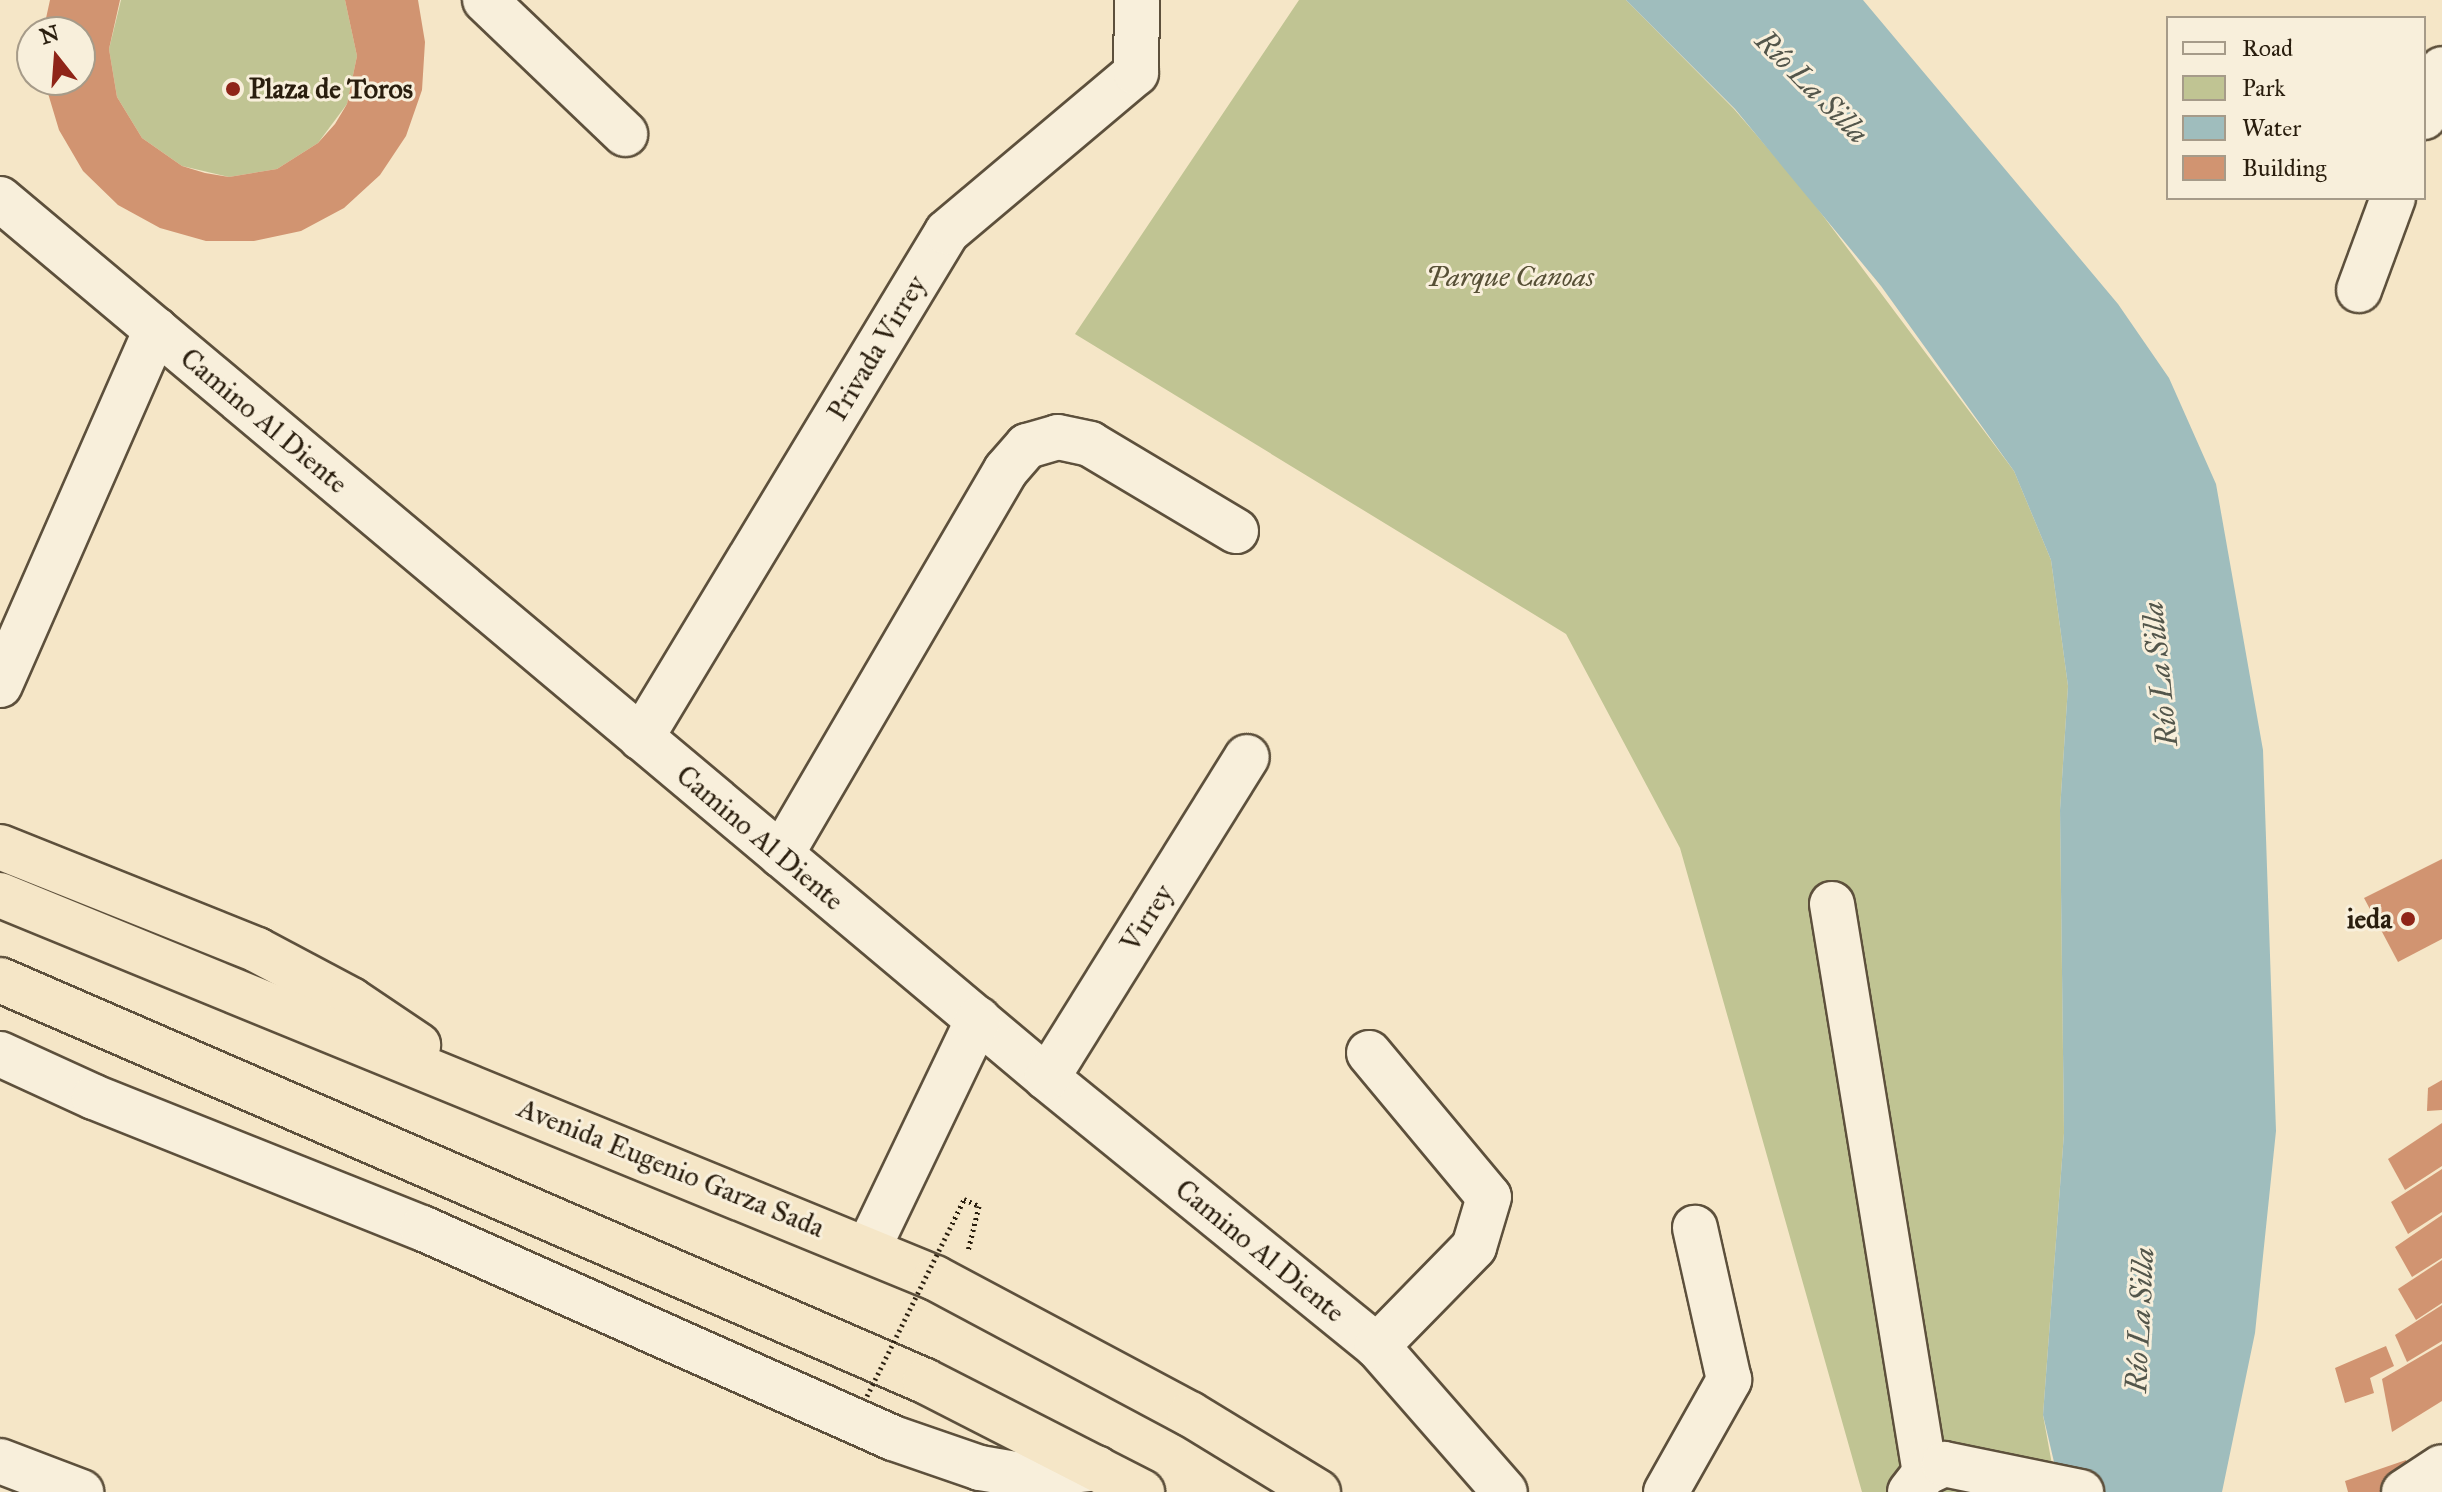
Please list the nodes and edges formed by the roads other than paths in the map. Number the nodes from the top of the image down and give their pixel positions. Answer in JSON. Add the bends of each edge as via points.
{"nodes":[{"id":1,"x":485,"y":0,"type":"edge"},
{"id":2,"x":1137,"y":0,"type":"edge"},
{"id":3,"x":2442,"y":69,"type":"edge"},
{"id":4,"x":2426,"y":112,"type":"edge"},
{"id":5,"x":625,"y":134,"type":"dead end"},
{"id":6,"x":0,"y":199,"type":"edge"},
{"id":7,"x":2392,"y":200,"type":"edge"},
{"id":8,"x":2359,"y":290,"type":"dead end"},
{"id":9,"x":156,"y":330,"type":"junction"},
{"id":10,"x":1236,"y":531,"type":"dead end"},
{"id":11,"x":0,"y":685,"type":"edge"},
{"id":12,"x":641,"y":738,"type":"junction"},
{"id":13,"x":1247,"y":757,"type":"dead end"},
{"id":14,"x":0,"y":847,"type":"edge"},
{"id":15,"x":781,"y":855,"type":"junction"},
{"id":16,"x":0,"y":895,"type":"edge"},
{"id":17,"x":1832,"y":904,"type":"dead end"},
{"id":18,"x":0,"y":980,"type":"edge"},
{"id":19,"x":978,"y":1019,"type":"junction"},
{"id":20,"x":1369,"y":1053,"type":"dead end"},
{"id":21,"x":0,"y":1054,"type":"edge"},
{"id":22,"x":451,"y":1078,"type":"junction"},
{"id":23,"x":1047,"y":1078,"type":"junction"},
{"id":24,"x":1695,"y":1228,"type":"dead end"},
{"id":25,"x":868,"y":1249,"type":"junction"},
{"id":26,"x":1377,"y":1346,"type":"junction"},
{"id":27,"x":0,"y":1461,"type":"edge"},
{"id":28,"x":2442,"y":1467,"type":"edge"},
{"id":29,"x":1097,"y":1468,"type":"junction"},
{"id":30,"x":1926,"y":1476,"type":"edge"},
{"id":31,"x":81,"y":1492,"type":"edge"},
{"id":32,"x":1142,"y":1492,"type":"edge"},
{"id":33,"x":1318,"y":1492,"type":"edge"},
{"id":34,"x":1505,"y":1492,"type":"edge"},
{"id":35,"x":1666,"y":1492,"type":"edge"},
{"id":36,"x":2081,"y":1492,"type":"edge"},
{"id":37,"x":2404,"y":1492,"type":"edge"}],
"edges":[{"from":1,"to":5,"type":"street"},
{"from":2,"to":12,"type":"street","name":"Privada Virrey","via":[[1136,73],[947,232]]},
{"from":3,"to":4,"type":"street"},
{"from":6,"to":9,"type":"street","name":"Camino Al Diente"},
{"from":7,"to":8,"type":"street"},
{"from":9,"to":11,"type":"street"},
{"from":9,"to":12,"type":"street","name":"Camino Al Diente"},
{"from":10,"to":15,"type":"street","via":[[1090,444],[1058,437],[1027,446],[1006,470]]},
{"from":12,"to":15,"type":"street","name":"Camino Al Diente"},
{"from":13,"to":23,"type":"street","name":"Virrey"},
{"from":14,"to":22,"type":"highway","via":[[257,950],[351,1000],[415,1042]]},
{"from":15,"to":19,"type":"street","name":"Camino Al Diente"},
{"from":16,"to":22,"type":"highway","name":"Avenida Eugenio Garza Sada"},
{"from":17,"to":30,"type":"street"},
{"from":18,"to":29,"type":"highway","via":[[925,1381]]},
{"from":19,"to":23,"type":"street","name":"Camino Al Diente"},
{"from":19,"to":25,"type":"street"},
{"from":20,"to":26,"type":"street","via":[[1489,1197],[1474,1247]]},
{"from":21,"to":29,"type":"street","via":[[422,1228],[882,1434],[980,1468],[1028,1476]]},
{"from":22,"to":25,"type":"highway","name":"Avenida Eugenio Garza Sada"},
{"from":23,"to":26,"type":"street","name":"Camino Al Diente"},
{"from":24,"to":35,"type":"street","via":[[1729,1380]]},
{"from":25,"to":33,"type":"highway","name":"Avenida Eugenio Garza Sada","via":[[959,1290],[1190,1414]]},
{"from":26,"to":34,"type":"street","name":"Camino Al Diente"},
{"from":27,"to":31,"type":"street"},
{"from":28,"to":37,"type":"street"},
{"from":29,"to":32,"type":"highway"},
{"from":30,"to":36,"type":"street"}]}
